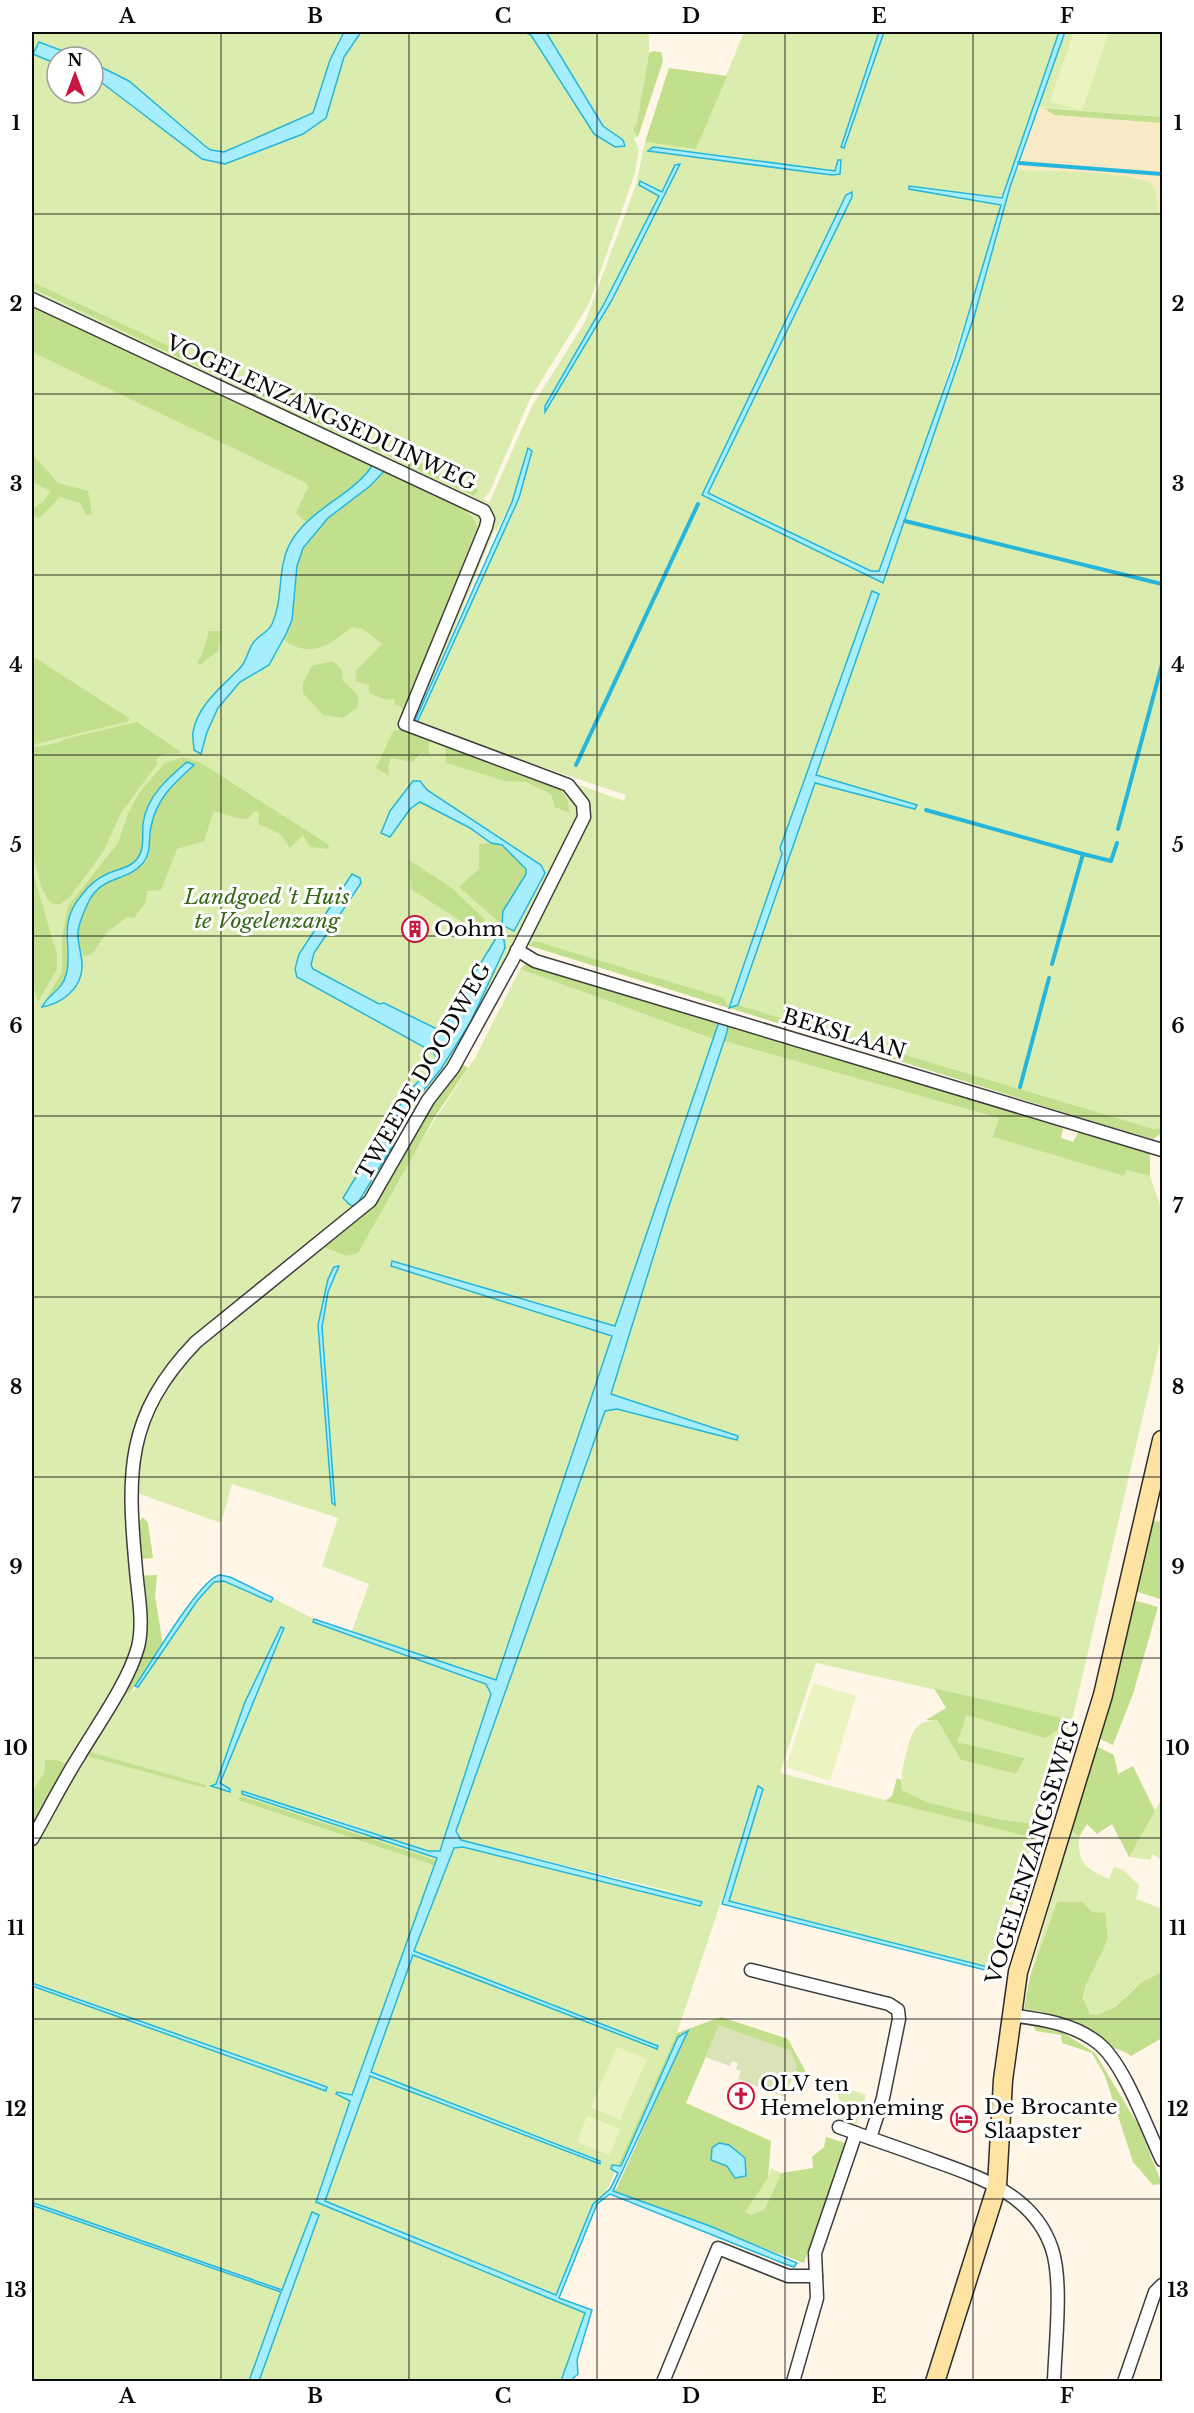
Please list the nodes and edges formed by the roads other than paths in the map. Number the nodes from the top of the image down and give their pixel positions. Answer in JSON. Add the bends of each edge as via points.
{"nodes":[{"id":1,"x":32,"y":299,"type":"edge"},
{"id":2,"x":518,"y":950,"type":"junction"},
{"id":3,"x":1162,"y":1150,"type":"edge"},
{"id":4,"x":1162,"y":1440,"type":"edge"},
{"id":5,"x":32,"y":1839,"type":"edge"},
{"id":6,"x":752,"y":1970,"type":"dead end"},
{"id":7,"x":1010,"y":2015,"type":"junction"},
{"id":8,"x":839,"y":2127,"type":"dead end"},
{"id":9,"x":856,"y":2133,"type":"junction"},
{"id":10,"x":870,"y":2138,"type":"junction"},
{"id":11,"x":1162,"y":2160,"type":"edge"},
{"id":12,"x":997,"y":2186,"type":"junction"},
{"id":13,"x":816,"y":2276,"type":"junction"},
{"id":14,"x":1162,"y":2285,"type":"edge"},
{"id":15,"x":663,"y":2382,"type":"edge"},
{"id":16,"x":793,"y":2382,"type":"edge"},
{"id":17,"x":935,"y":2382,"type":"edge"},
{"id":18,"x":1054,"y":2382,"type":"edge"},
{"id":19,"x":1124,"y":2382,"type":"edge"}],
"edges":[{"from":1,"to":2,"type":"street","name":"VOGELENZANGSEDUINWEG","via":[[484,511],[486,527],[405,724],[550,776],[567,785],[583,804],[584,817]]},
{"from":2,"to":3,"type":"street","name":"BEKSLAAN","via":[[535,961]]},
{"from":2,"to":5,"type":"street","name":"TWEEDE DOODWEG","via":[[453,1068],[428,1100],[370,1201],[196,1342],[148,1406],[138,1431],[132,1470],[138,1647],[99,1724]]},
{"from":4,"to":7,"type":"main road","name":"VOGELENZANGSEWEG","via":[[1103,1695],[1024,1949]]},
{"from":6,"to":10,"type":"street","via":[[889,2004],[898,2010],[900,2019],[883,2098]]},
{"from":7,"to":11,"type":"street","via":[[1055,2022],[1098,2043],[1135,2100]]},
{"from":7,"to":12,"type":"main road","name":"VOGELENZANGSEWEG"},
{"from":8,"to":9,"type":"street"},
{"from":9,"to":10,"type":"street"},
{"from":9,"to":13,"type":"street","via":[[815,2253]]},
{"from":10,"to":12,"type":"street"},
{"from":12,"to":17,"type":"main road","name":"VOGELENZANGSEWEG"},
{"from":12,"to":18,"type":"street","via":[[1037,2218],[1053,2251]]},
{"from":13,"to":15,"type":"street","via":[[788,2276],[718,2248]]},
{"from":13,"to":16,"type":"street","via":[[817,2298]]},
{"from":14,"to":19,"type":"street","via":[[1155,2292]]}]}
